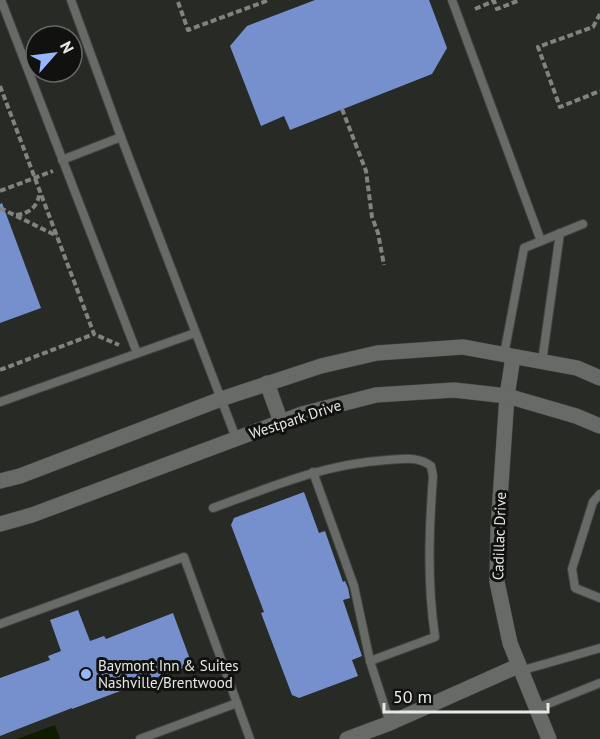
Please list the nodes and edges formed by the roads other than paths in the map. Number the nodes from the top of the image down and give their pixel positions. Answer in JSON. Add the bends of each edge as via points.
{"nodes":[{"id":1,"x":1,"y":0,"type":"edge"},
{"id":2,"x":71,"y":0,"type":"edge"},
{"id":3,"x":452,"y":0,"type":"edge"},
{"id":4,"x":121,"y":137,"type":"junction"},
{"id":5,"x":64,"y":163,"type":"junction"},
{"id":6,"x":584,"y":224,"type":"dead end"},
{"id":7,"x":560,"y":233,"type":"junction"},
{"id":8,"x":541,"y":241,"type":"junction"},
{"id":9,"x":195,"y":333,"type":"junction"},
{"id":10,"x":137,"y":353,"type":"junction"},
{"id":11,"x":508,"y":356,"type":"junction"},
{"id":12,"x":542,"y":362,"type":"junction"},
{"id":13,"x":600,"y":378,"type":"edge"},
{"id":14,"x":267,"y":383,"type":"junction"},
{"id":15,"x":507,"y":396,"type":"junction"},
{"id":16,"x":221,"y":399,"type":"junction"},
{"id":17,"x":0,"y":402,"type":"edge"},
{"id":18,"x":281,"y":422,"type":"junction"},
{"id":19,"x":600,"y":426,"type":"edge"},
{"id":20,"x":236,"y":438,"type":"junction"},
{"id":21,"x":313,"y":472,"type":"junction"},
{"id":22,"x":0,"y":481,"type":"edge"},
{"id":23,"x":600,"y":494,"type":"edge"},
{"id":24,"x":213,"y":508,"type":"dead end"},
{"id":25,"x":0,"y":524,"type":"edge"},
{"id":26,"x":600,"y":598,"type":"edge"},
{"id":27,"x":0,"y":624,"type":"edge"},
{"id":28,"x":600,"y":648,"type":"edge"},
{"id":29,"x":370,"y":661,"type":"junction"},
{"id":30,"x":519,"y":669,"type":"junction"},
{"id":31,"x":600,"y":683,"type":"edge"},
{"id":32,"x":237,"y":703,"type":"junction"},
{"id":33,"x":536,"y":709,"type":"junction"},
{"id":34,"x":390,"y":723,"type":"junction"},
{"id":35,"x":140,"y":739,"type":"edge"},
{"id":36,"x":250,"y":739,"type":"edge"},
{"id":37,"x":347,"y":739,"type":"edge"},
{"id":38,"x":549,"y":739,"type":"edge"}],
"edges":[{"from":1,"to":5,"type":"lane"},
{"from":2,"to":4,"type":"lane"},
{"from":3,"to":8,"type":"lane"},
{"from":4,"to":5,"type":"lane"},
{"from":4,"to":9,"type":"lane"},
{"from":5,"to":10,"type":"lane"},
{"from":6,"to":7,"type":"lane"},
{"from":7,"to":8,"type":"lane"},
{"from":7,"to":12,"type":"lane"},
{"from":8,"to":11,"type":"lane","via":[[524,248]]},
{"from":9,"to":10,"type":"lane"},
{"from":9,"to":16,"type":"lane"},
{"from":10,"to":17,"type":"lane"},
{"from":11,"to":12,"type":"street"},
{"from":11,"to":14,"type":"street","via":[[463,348],[377,353]]},
{"from":11,"to":15,"type":"street","name":"Cadillac Drive"},
{"from":12,"to":13,"type":"street","via":[[577,368]]},
{"from":14,"to":16,"type":"street"},
{"from":14,"to":18,"type":"street"},
{"from":15,"to":18,"type":"street","name":"Westpark Drive","via":[[454,390],[376,395]]},
{"from":15,"to":19,"type":"street","name":"Westpark Drive"},
{"from":15,"to":30,"type":"street","name":"Cadillac Drive","via":[[497,582]]},
{"from":16,"to":20,"type":"lane"},
{"from":16,"to":22,"type":"street"},
{"from":18,"to":20,"type":"street","name":"Westpark Drive"},
{"from":20,"to":25,"type":"street","name":"Westpark Drive"},
{"from":21,"to":24,"type":"lane"},
{"from":21,"to":29,"type":"lane","via":[[354,586]]},
{"from":21,"to":29,"type":"lane","via":[[359,462],[410,458],[432,466],[428,572],[435,637]]},
{"from":23,"to":26,"type":"lane","via":[[593,502],[572,569],[575,588]]},
{"from":27,"to":32,"type":"lane","via":[[184,557]]},
{"from":28,"to":30,"type":"lane"},
{"from":29,"to":34,"type":"lane"},
{"from":30,"to":33,"type":"street","name":"Cadillac Drive"},
{"from":30,"to":34,"type":"street"},
{"from":31,"to":33,"type":"lane"},
{"from":32,"to":35,"type":"lane"},
{"from":32,"to":36,"type":"lane"},
{"from":33,"to":38,"type":"street","name":"Cadillac Drive"},
{"from":34,"to":37,"type":"street"}]}
